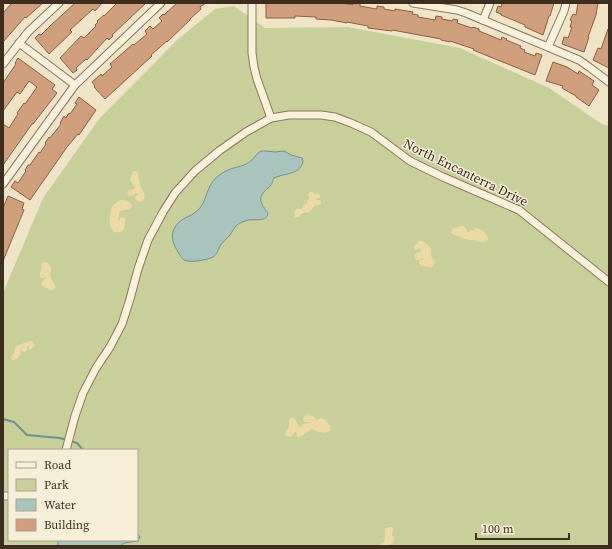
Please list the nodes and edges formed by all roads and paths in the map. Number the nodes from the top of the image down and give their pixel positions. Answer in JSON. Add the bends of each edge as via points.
{"nodes":[{"id":1,"x":59,"y":3,"type":"edge"},
{"id":2,"x":161,"y":3,"type":"edge"},
{"id":3,"x":252,"y":3,"type":"edge"},
{"id":4,"x":416,"y":3,"type":"edge"},
{"id":5,"x":490,"y":3,"type":"edge"},
{"id":6,"x":566,"y":3,"type":"edge"},
{"id":7,"x":484,"y":20,"type":"junction"},
{"id":8,"x":19,"y":43,"type":"junction"},
{"id":9,"x":548,"y":47,"type":"junction"},
{"id":10,"x":3,"y":64,"type":"edge"},
{"id":11,"x":609,"y":82,"type":"edge"},
{"id":12,"x":75,"y":85,"type":"junction"},
{"id":13,"x":271,"y":118,"type":"junction"},
{"id":14,"x":3,"y":184,"type":"edge"},
{"id":15,"x":609,"y":282,"type":"edge"},
{"id":16,"x":66,"y":449,"type":"edge"}],
"edges":[{"from":1,"to":8,"type":"street"},
{"from":2,"to":12,"type":"street"},
{"from":3,"to":13,"type":"street","via":[[254,67]]},
{"from":4,"to":7,"type":"street","via":[[456,10]]},
{"from":5,"to":7,"type":"street"},
{"from":6,"to":9,"type":"street"},
{"from":7,"to":9,"type":"street"},
{"from":8,"to":10,"type":"street"},
{"from":8,"to":12,"type":"street"},
{"from":9,"to":11,"type":"street","via":[[579,60]]},
{"from":12,"to":14,"type":"street"},
{"from":13,"to":15,"type":"street","name":"North Encanterra Drive","via":[[289,115],[336,117],[370,132],[410,161],[519,210]]},
{"from":13,"to":16,"type":"street","name":"North Encanterra Drive","via":[[246,132],[195,171],[175,193],[163,212],[148,240],[122,324],[83,393]]}]}
